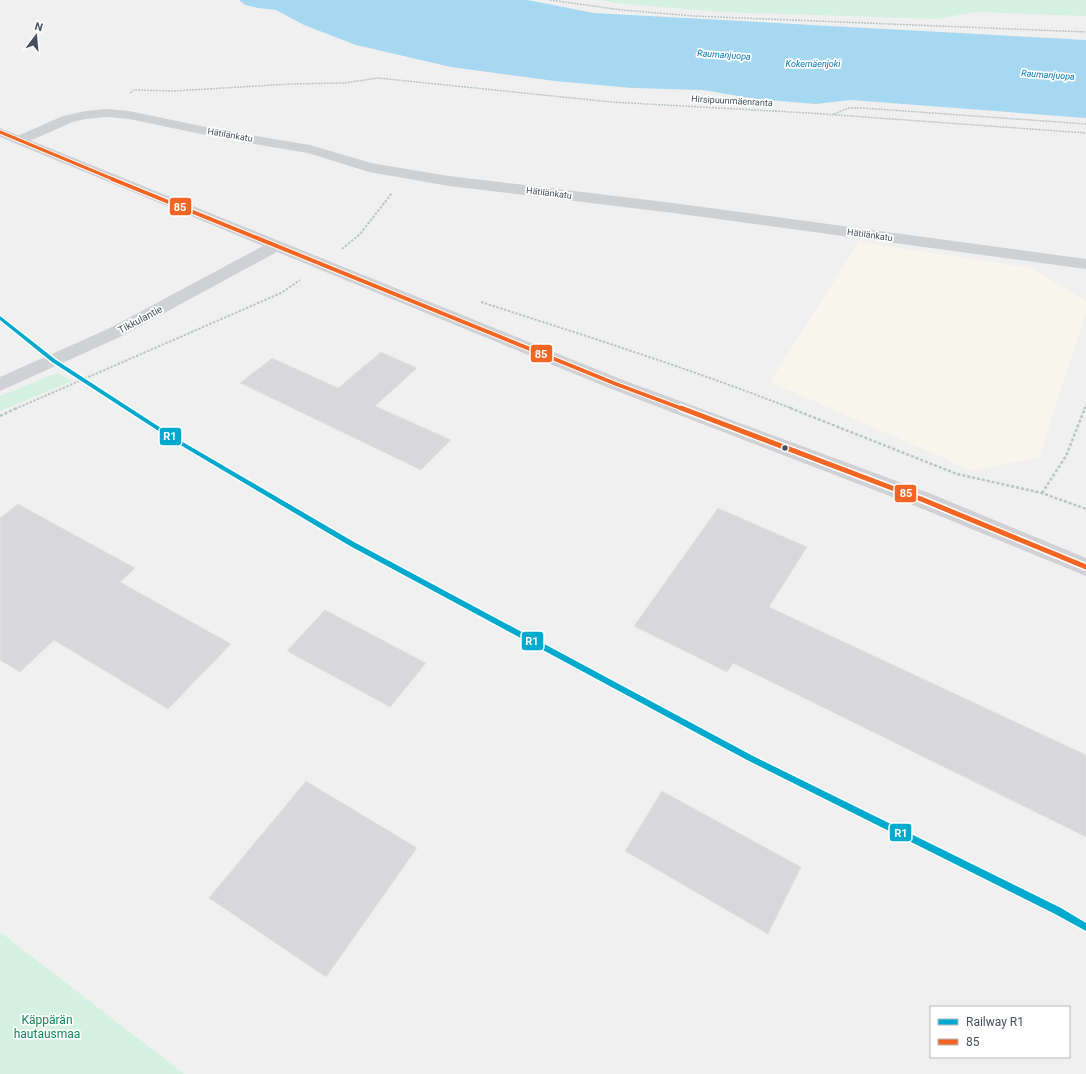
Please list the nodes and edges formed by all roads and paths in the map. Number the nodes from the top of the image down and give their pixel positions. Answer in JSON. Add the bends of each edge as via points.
{"nodes":[{"id":1,"x":550,"y":0,"type":"edge"},
{"id":2,"x":1086,"y":32,"type":"edge"},
{"id":3,"x":107,"y":113,"type":"junction"},
{"id":4,"x":833,"y":114,"type":"junction"},
{"id":5,"x":1086,"y":124,"type":"edge"},
{"id":6,"x":0,"y":132,"type":"edge"},
{"id":7,"x":1086,"y":133,"type":"edge"},
{"id":8,"x":20,"y":140,"type":"junction"},
{"id":9,"x":406,"y":173,"type":"junction"},
{"id":10,"x":276,"y":246,"type":"junction"},
{"id":11,"x":342,"y":249,"type":"junction"},
{"id":12,"x":349,"y":252,"type":"dead end"},
{"id":13,"x":1086,"y":264,"type":"edge"},
{"id":14,"x":322,"y":265,"type":"junction"},
{"id":15,"x":480,"y":302,"type":"dead end"},
{"id":16,"x":0,"y":385,"type":"edge"},
{"id":17,"x":1086,"y":405,"type":"edge"},
{"id":18,"x":0,"y":416,"type":"edge"},
{"id":19,"x":1042,"y":493,"type":"junction"},
{"id":20,"x":1086,"y":509,"type":"edge"},
{"id":21,"x":1086,"y":567,"type":"edge"}],
"edges":[{"from":1,"to":2,"type":"path","via":[[694,16]]},
{"from":3,"to":4,"type":"path","name":"Hirsipuunmäenranta","via":[[117,101],[134,90],[174,91],[344,83],[378,78],[611,102]]},
{"from":3,"to":8,"type":"street","name":"Hätilänkatu","via":[[68,119]]},
{"from":3,"to":9,"type":"street","name":"Hätilänkatu","via":[[310,149],[369,166]]},
{"from":4,"to":5,"type":"path","via":[[848,108],[862,108]]},
{"from":4,"to":7,"type":"path","name":"Hirsipuunmäenranta"},
{"from":6,"to":8,"type":"main road"},
{"from":8,"to":10,"type":"main road"},
{"from":9,"to":11,"type":"path","via":[[360,234]]},
{"from":9,"to":13,"type":"street","name":"Hätilänkatu","via":[[449,181],[673,208]]},
{"from":10,"to":14,"type":"main road"},
{"from":10,"to":16,"type":"main road","name":"Tikkulantie","via":[[114,333]]},
{"from":11,"to":12,"type":"path"},
{"from":11,"to":14,"type":"path"},
{"from":14,"to":18,"type":"path","via":[[281,293]]},
{"from":14,"to":21,"type":"main road","via":[[616,384],[921,499]]},
{"from":15,"to":19,"type":"path","via":[[736,387],[957,474]]},
{"from":17,"to":19,"type":"path","via":[[1066,456]]},
{"from":19,"to":20,"type":"path"}]}
